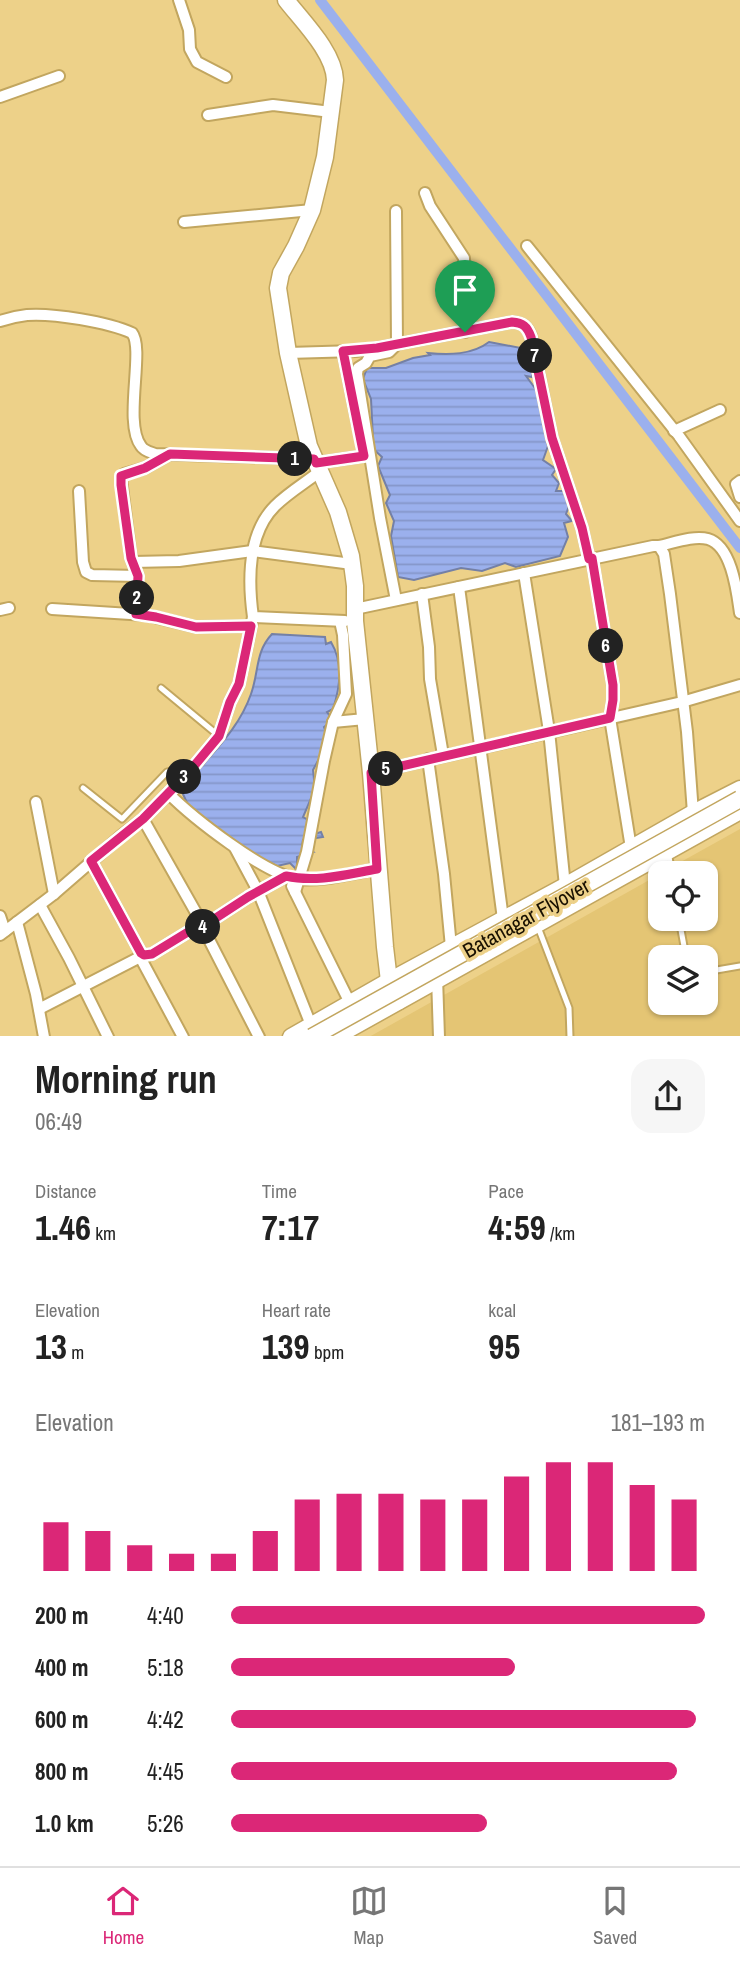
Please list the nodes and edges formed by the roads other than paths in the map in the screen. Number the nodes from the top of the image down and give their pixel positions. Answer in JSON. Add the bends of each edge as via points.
{"nodes":[{"id":1,"x":179,"y":0,"type":"edge"},
{"id":2,"x":286,"y":0,"type":"edge"},
{"id":3,"x":60,"y":76,"type":"dead end"},
{"id":4,"x":226,"y":77,"type":"dead end"},
{"id":5,"x":0,"y":97,"type":"edge"},
{"id":6,"x":331,"y":112,"type":"junction"},
{"id":7,"x":208,"y":115,"type":"dead end"},
{"id":8,"x":425,"y":193,"type":"dead end"},
{"id":9,"x":312,"y":210,"type":"junction"},
{"id":10,"x":396,"y":211,"type":"dead end"},
{"id":11,"x":184,"y":222,"type":"dead end"},
{"id":12,"x":527,"y":246,"type":"dead end"},
{"id":13,"x":0,"y":321,"type":"edge"},
{"id":14,"x":465,"y":332,"type":"junction"},
{"id":15,"x":397,"y":345,"type":"junction"},
{"id":16,"x":343,"y":351,"type":"junction"},
{"id":17,"x":288,"y":353,"type":"junction"},
{"id":18,"x":720,"y":410,"type":"dead end"},
{"id":19,"x":674,"y":430,"type":"junction"},
{"id":20,"x":170,"y":454,"type":"junction"},
{"id":21,"x":316,"y":465,"type":"junction"},
{"id":22,"x":740,"y":481,"type":"edge"},
{"id":23,"x":79,"y":491,"type":"dead end"},
{"id":24,"x":740,"y":497,"type":"edge"},
{"id":25,"x":738,"y":513,"type":"edge"},
{"id":26,"x":659,"y":547,"type":"junction"},
{"id":27,"x":252,"y":551,"type":"junction"},
{"id":28,"x":591,"y":558,"type":"junction"},
{"id":29,"x":133,"y":562,"type":"junction"},
{"id":30,"x":352,"y":564,"type":"junction"},
{"id":31,"x":524,"y":573,"type":"junction"},
{"id":32,"x":138,"y":576,"type":"junction"},
{"id":33,"x":459,"y":587,"type":"junction"},
{"id":34,"x":422,"y":594,"type":"junction"},
{"id":35,"x":396,"y":600,"type":"junction"},
{"id":36,"x":52,"y":610,"type":"dead end"},
{"id":37,"x":740,"y":613,"type":"edge"},
{"id":38,"x":136,"y":614,"type":"junction"},
{"id":39,"x":350,"y":617,"type":"junction"},
{"id":40,"x":252,"y":621,"type":"junction"},
{"id":41,"x":740,"y":685,"type":"edge"},
{"id":42,"x":162,"y":688,"type":"dead end"},
{"id":43,"x":682,"y":702,"type":"junction"},
{"id":44,"x":610,"y":718,"type":"junction"},
{"id":45,"x":365,"y":719,"type":"junction"},
{"id":46,"x":333,"y":722,"type":"junction"},
{"id":47,"x":549,"y":732,"type":"junction"},
{"id":48,"x":219,"y":736,"type":"junction"},
{"id":49,"x":480,"y":748,"type":"junction"},
{"id":50,"x":443,"y":755,"type":"junction"},
{"id":51,"x":428,"y":759,"type":"junction"},
{"id":52,"x":371,"y":773,"type":"junction"},
{"id":53,"x":180,"y":781,"type":"junction"},
{"id":54,"x":83,"y":788,"type":"dead end"},
{"id":55,"x":740,"y":789,"type":"edge"},
{"id":56,"x":168,"y":793,"type":"junction"},
{"id":57,"x":740,"y":799,"type":"edge"},
{"id":58,"x":36,"y":802,"type":"dead end"},
{"id":59,"x":740,"y":811,"type":"edge"},
{"id":60,"x":693,"y":813,"type":"junction"},
{"id":61,"x":122,"y":819,"type":"junction"},
{"id":62,"x":143,"y":819,"type":"junction"},
{"id":63,"x":130,"y":828,"type":"junction"},
{"id":64,"x":233,"y":844,"type":"junction"},
{"id":65,"x":631,"y":848,"type":"junction"},
{"id":66,"x":668,"y":851,"type":"junction"},
{"id":67,"x":91,"y":861,"type":"junction"},
{"id":68,"x":670,"y":861,"type":"edge"},
{"id":69,"x":377,"y":869,"type":"junction"},
{"id":70,"x":291,"y":877,"type":"junction"},
{"id":71,"x":565,"y":886,"type":"junction"},
{"id":72,"x":258,"y":891,"type":"junction"},
{"id":73,"x":54,"y":894,"type":"junction"},
{"id":74,"x":40,"y":905,"type":"junction"},
{"id":75,"x":0,"y":916,"type":"edge"},
{"id":76,"x":503,"y":919,"type":"junction"},
{"id":77,"x":17,"y":922,"type":"junction"},
{"id":78,"x":537,"y":924,"type":"junction"},
{"id":79,"x":202,"y":926,"type":"junction"},
{"id":80,"x":3,"y":933,"type":"edge"},
{"id":81,"x":451,"y":947,"type":"junction"},
{"id":82,"x":142,"y":956,"type":"junction"},
{"id":83,"x":427,"y":960,"type":"junction"},
{"id":84,"x":740,"y":966,"type":"edge"},
{"id":85,"x":718,"y":970,"type":"edge"},
{"id":86,"x":439,"y":979,"type":"junction"},
{"id":87,"x":388,"y":981,"type":"junction"},
{"id":88,"x":83,"y":986,"type":"junction"},
{"id":89,"x":399,"y":1001,"type":"junction"},
{"id":90,"x":350,"y":1003,"type":"junction"},
{"id":91,"x":39,"y":1009,"type":"junction"},
{"id":92,"x":312,"y":1031,"type":"edge"},
{"id":93,"x":44,"y":1036,"type":"edge"},
{"id":94,"x":108,"y":1036,"type":"edge"},
{"id":95,"x":182,"y":1036,"type":"edge"},
{"id":96,"x":258,"y":1036,"type":"edge"},
{"id":97,"x":294,"y":1036,"type":"edge"},
{"id":98,"x":337,"y":1036,"type":"edge"},
{"id":99,"x":439,"y":1036,"type":"edge"},
{"id":100,"x":570,"y":1036,"type":"edge"}],
"edges":[{"from":1,"to":4,"type":"street","via":[[197,62]]},
{"from":2,"to":6,"type":"street","via":[[335,70]]},
{"from":3,"to":5,"type":"street"},
{"from":6,"to":7,"type":"street","via":[[273,105]]},
{"from":6,"to":9,"type":"street"},
{"from":8,"to":14,"type":"street","via":[[464,258]]},
{"from":9,"to":11,"type":"street"},
{"from":9,"to":17,"type":"street","via":[[278,288]]},
{"from":10,"to":15,"type":"street"},
{"from":12,"to":19,"type":"street"},
{"from":13,"to":20,"type":"street","via":[[42,315],[132,333],[136,340],[138,440],[146,451]]},
{"from":14,"to":15,"type":"street"},
{"from":14,"to":28,"type":"street","via":[[512,322],[528,328],[552,438]]},
{"from":15,"to":16,"type":"street"},
{"from":15,"to":35,"type":"street","via":[[370,356],[357,374]]},
{"from":16,"to":17,"type":"street"},
{"from":16,"to":21,"type":"street","via":[[364,456]]},
{"from":17,"to":21,"type":"street"},
{"from":18,"to":19,"type":"street"},
{"from":19,"to":25,"type":"street"},
{"from":20,"to":21,"type":"street"},
{"from":20,"to":29,"type":"street","via":[[121,476]]},
{"from":21,"to":27,"type":"street","via":[[269,513]]},
{"from":21,"to":30,"type":"street","via":[[338,512]]},
{"from":22,"to":24,"type":"street","via":[[736,484]]},
{"from":23,"to":32,"type":"street","via":[[86,572]]},
{"from":26,"to":28,"type":"street"},
{"from":26,"to":37,"type":"street","via":[[697,538],[716,543],[733,575]]},
{"from":26,"to":43,"type":"street","via":[[664,554]]},
{"from":27,"to":29,"type":"street"},
{"from":27,"to":30,"type":"street"},
{"from":27,"to":40,"type":"street"},
{"from":28,"to":31,"type":"street"},
{"from":28,"to":44,"type":"street","via":[[613,685]]},
{"from":29,"to":32,"type":"street"},
{"from":30,"to":39,"type":"street"},
{"from":31,"to":33,"type":"street"},
{"from":31,"to":47,"type":"street"},
{"from":32,"to":38,"type":"street"},
{"from":33,"to":34,"type":"street"},
{"from":33,"to":49,"type":"street"},
{"from":34,"to":35,"type":"street"},
{"from":34,"to":50,"type":"street"},
{"from":35,"to":39,"type":"street"},
{"from":36,"to":38,"type":"street"},
{"from":38,"to":40,"type":"street","via":[[196,627]]},
{"from":39,"to":40,"type":"street"},
{"from":39,"to":45,"type":"street"},
{"from":39,"to":46,"type":"street","via":[[343,635],[346,694]]},
{"from":40,"to":48,"type":"street","via":[[239,684]]},
{"from":41,"to":43,"type":"street"},
{"from":42,"to":48,"type":"lane"},
{"from":43,"to":44,"type":"street"},
{"from":43,"to":60,"type":"street"},
{"from":44,"to":47,"type":"street"},
{"from":44,"to":65,"type":"street"},
{"from":45,"to":46,"type":"street"},
{"from":45,"to":52,"type":"street"},
{"from":46,"to":70,"type":"street","via":[[307,852]]},
{"from":47,"to":49,"type":"street"},
{"from":47,"to":71,"type":"street"},
{"from":48,"to":53,"type":"street"},
{"from":49,"to":50,"type":"street"},
{"from":49,"to":76,"type":"street"},
{"from":50,"to":51,"type":"street"},
{"from":51,"to":52,"type":"street"},
{"from":51,"to":81,"type":"street"},
{"from":52,"to":69,"type":"street"},
{"from":53,"to":56,"type":"street"},
{"from":53,"to":61,"type":"lane","via":[[167,772]]},
{"from":54,"to":61,"type":"lane"},
{"from":55,"to":60,"type":"street"},
{"from":56,"to":62,"type":"street"},
{"from":56,"to":64,"type":"street"},
{"from":57,"to":92,"type":"street","name":"Batanagar Flyover","bridge":true},
{"from":58,"to":73,"type":"street"},
{"from":59,"to":66,"type":"street"},
{"from":60,"to":65,"type":"street"},
{"from":61,"to":63,"type":"lane"},
{"from":62,"to":63,"type":"street"},
{"from":62,"to":79,"type":"street"},
{"from":63,"to":67,"type":"street"},
{"from":64,"to":70,"type":"street"},
{"from":64,"to":72,"type":"street"},
{"from":65,"to":71,"type":"street"},
{"from":66,"to":68,"type":"lane"},
{"from":66,"to":78,"type":"street"},
{"from":67,"to":73,"type":"street"},
{"from":67,"to":82,"type":"street"},
{"from":69,"to":70,"type":"street","via":[[314,879]]},
{"from":69,"to":87,"type":"street"},
{"from":70,"to":72,"type":"street"},
{"from":70,"to":90,"type":"street"},
{"from":71,"to":76,"type":"street"},
{"from":72,"to":79,"type":"street"},
{"from":72,"to":92,"type":"street"},
{"from":73,"to":74,"type":"street"},
{"from":74,"to":77,"type":"street"},
{"from":74,"to":88,"type":"street"},
{"from":75,"to":80,"type":"street"},
{"from":76,"to":81,"type":"street"},
{"from":77,"to":80,"type":"street"},
{"from":77,"to":91,"type":"street"},
{"from":78,"to":86,"type":"street"},
{"from":78,"to":100,"type":"lane","via":[[569,1008]]},
{"from":79,"to":82,"type":"street"},
{"from":79,"to":96,"type":"street"},
{"from":81,"to":83,"type":"street"},
{"from":82,"to":88,"type":"street"},
{"from":82,"to":95,"type":"street"},
{"from":83,"to":86,"type":"street"},
{"from":83,"to":87,"type":"street"},
{"from":84,"to":85,"type":"lane"},
{"from":86,"to":89,"type":"street"},
{"from":86,"to":99,"type":"street"},
{"from":87,"to":89,"type":"street"},
{"from":87,"to":90,"type":"street"},
{"from":88,"to":91,"type":"street"},
{"from":88,"to":94,"type":"street"},
{"from":89,"to":98,"type":"street"},
{"from":90,"to":92,"type":"street"},
{"from":91,"to":93,"type":"street"},
{"from":92,"to":97,"type":"street"}]}
